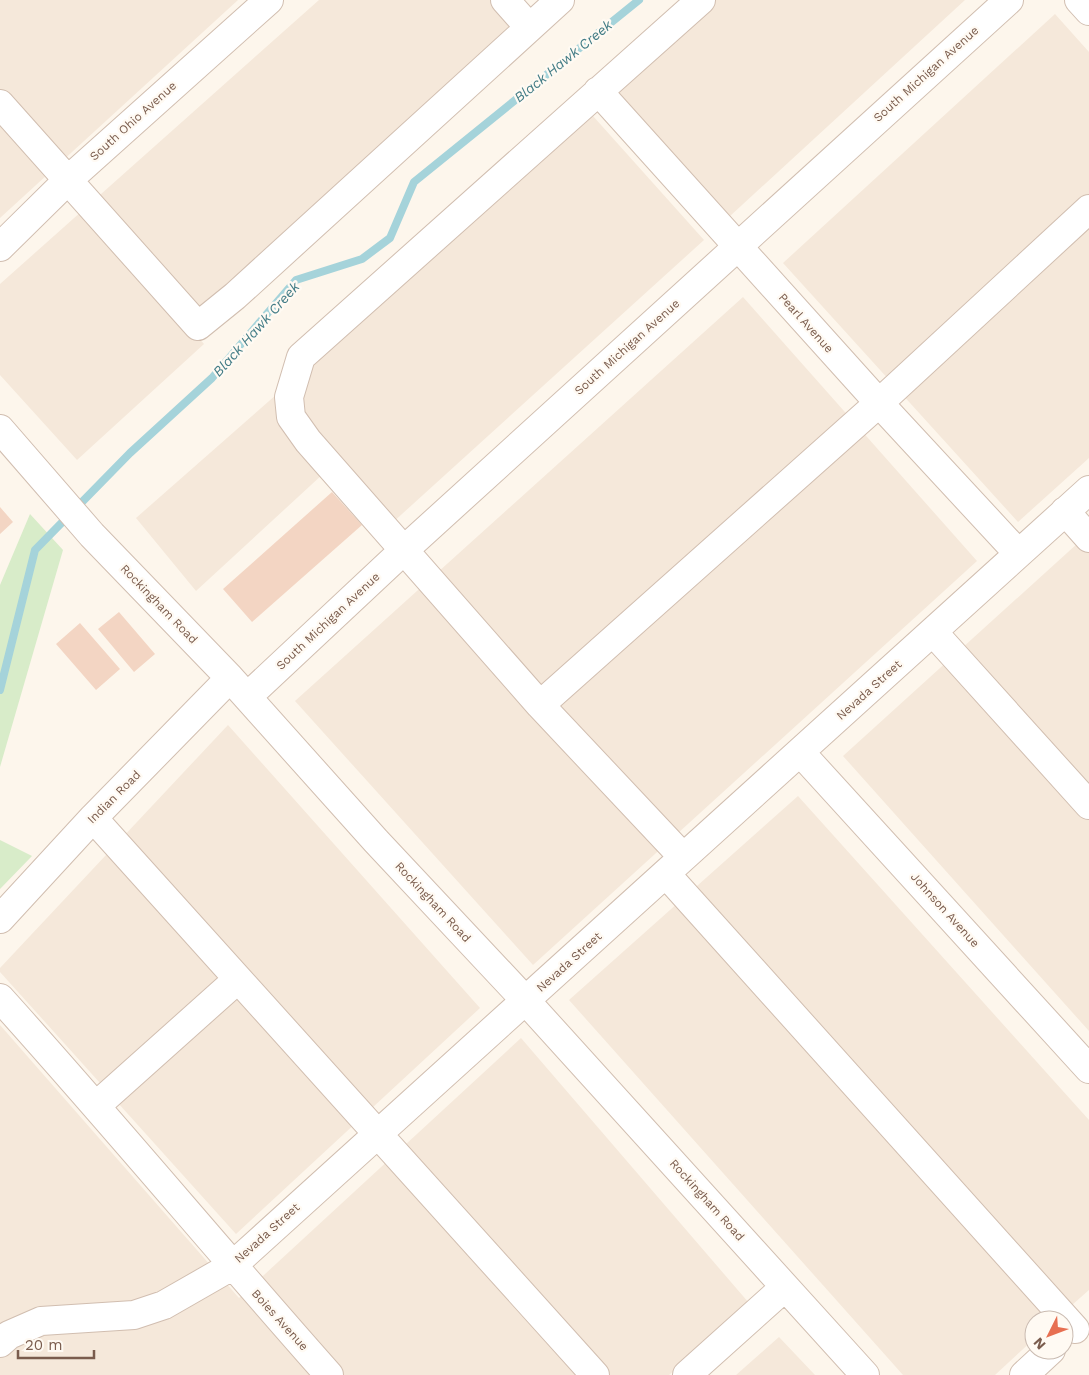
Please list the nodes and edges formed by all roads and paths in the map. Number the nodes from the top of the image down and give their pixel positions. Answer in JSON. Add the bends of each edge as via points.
{"nodes":[{"id":1,"x":269,"y":0,"type":"edge"},
{"id":2,"x":505,"y":0,"type":"edge"},
{"id":3,"x":560,"y":0,"type":"edge"},
{"id":4,"x":701,"y":0,"type":"edge"},
{"id":5,"x":1008,"y":0,"type":"edge"},
{"id":6,"x":1079,"y":0,"type":"edge"},
{"id":7,"x":1089,"y":11,"type":"edge"},
{"id":8,"x":529,"y":27,"type":"junction"},
{"id":9,"x":598,"y":91,"type":"junction"},
{"id":10,"x":0,"y":104,"type":"edge"},
{"id":11,"x":68,"y":180,"type":"junction"},
{"id":12,"x":1089,"y":209,"type":"edge"},
{"id":13,"x":0,"y":246,"type":"edge"},
{"id":14,"x":737,"y":246,"type":"junction"},
{"id":15,"x":879,"y":403,"type":"junction"},
{"id":16,"x":0,"y":429,"type":"edge"},
{"id":17,"x":1089,"y":490,"type":"edge"},
{"id":18,"x":1065,"y":512,"type":"junction"},
{"id":19,"x":1089,"y":538,"type":"edge"},
{"id":20,"x":403,"y":551,"type":"junction"},
{"id":21,"x":1018,"y":553,"type":"junction"},
{"id":22,"x":933,"y":632,"type":"junction"},
{"id":23,"x":239,"y":687,"type":"junction"},
{"id":24,"x":540,"y":706,"type":"junction"},
{"id":25,"x":800,"y":752,"type":"junction"},
{"id":26,"x":1089,"y":805,"type":"edge"},
{"id":27,"x":93,"y":818,"type":"junction"},
{"id":28,"x":674,"y":866,"type":"junction"},
{"id":29,"x":0,"y":919,"type":"edge"},
{"id":30,"x":238,"y":980,"type":"junction"},
{"id":31,"x":0,"y":998,"type":"edge"},
{"id":32,"x":526,"y":1001,"type":"junction"},
{"id":33,"x":1089,"y":1069,"type":"edge"},
{"id":34,"x":97,"y":1105,"type":"junction"},
{"id":35,"x":377,"y":1133,"type":"junction"},
{"id":36,"x":232,"y":1266,"type":"junction"},
{"id":37,"x":785,"y":1287,"type":"junction"},
{"id":38,"x":1076,"y":1327,"type":"edge"},
{"id":39,"x":3,"y":1333,"type":"edge"},
{"id":40,"x":1040,"y":1360,"type":"edge"},
{"id":41,"x":329,"y":1375,"type":"edge"},
{"id":42,"x":595,"y":1375,"type":"edge"},
{"id":43,"x":687,"y":1375,"type":"edge"},
{"id":44,"x":865,"y":1375,"type":"edge"},
{"id":45,"x":1024,"y":1375,"type":"edge"}],
"edges":[{"from":1,"to":11,"type":"street","name":"South Ohio Avenue"},
{"from":2,"to":8,"type":"street"},
{"from":3,"to":8,"type":"street"},
{"from":4,"to":9,"type":"street"},
{"from":5,"to":14,"type":"street","name":"South Michigan Avenue"},
{"from":6,"to":7,"type":"street"},
{"from":8,"to":11,"type":"street","via":[[235,296],[198,326]]},
{"from":9,"to":14,"type":"street","name":"Pearl Avenue"},
{"from":9,"to":20,"type":"street","via":[[301,357],[289,397],[292,417],[308,441]]},
{"from":10,"to":11,"type":"street"},
{"from":11,"to":13,"type":"street","name":"South Ohio Avenue"},
{"from":12,"to":15,"type":"street"},
{"from":14,"to":15,"type":"street","name":"Pearl Avenue"},
{"from":14,"to":20,"type":"street","name":"South Michigan Avenue"},
{"from":15,"to":21,"type":"street","name":"Pearl Avenue"},
{"from":15,"to":24,"type":"street"},
{"from":16,"to":23,"type":"street","name":"Rockingham Road","via":[[92,535]]},
{"from":17,"to":18,"type":"street","name":"Nevada Street"},
{"from":18,"to":19,"type":"street"},
{"from":18,"to":21,"type":"street","name":"Nevada Street"},
{"from":20,"to":23,"type":"street","name":"South Michigan Avenue"},
{"from":20,"to":24,"type":"street"},
{"from":21,"to":22,"type":"street","name":"Nevada Street"},
{"from":22,"to":25,"type":"street","name":"Nevada Street"},
{"from":22,"to":26,"type":"street"},
{"from":23,"to":27,"type":"street","name":"Indian Road"},
{"from":23,"to":32,"type":"street","name":"Rockingham Road","via":[[376,841]]},
{"from":24,"to":28,"type":"street"},
{"from":25,"to":28,"type":"street","name":"Nevada Street"},
{"from":25,"to":33,"type":"street","name":"Johnson Avenue"},
{"from":27,"to":29,"type":"street","name":"Indian Road"},
{"from":27,"to":30,"type":"street"},
{"from":28,"to":32,"type":"street","name":"Nevada Street"},
{"from":28,"to":38,"type":"street"},
{"from":30,"to":34,"type":"street"},
{"from":30,"to":35,"type":"street"},
{"from":31,"to":34,"type":"street","name":"Boies Avenue"},
{"from":32,"to":35,"type":"street","name":"Nevada Street"},
{"from":32,"to":37,"type":"street","name":"Rockingham Road"},
{"from":34,"to":36,"type":"street","name":"Boies Avenue"},
{"from":35,"to":36,"type":"street","name":"Nevada Street"},
{"from":35,"to":42,"type":"street"},
{"from":36,"to":39,"type":"street","name":"Nevada Street","via":[[164,1305],[134,1315],[41,1321]]},
{"from":36,"to":41,"type":"street","name":"Boies Avenue"},
{"from":37,"to":43,"type":"street"},
{"from":37,"to":44,"type":"street","name":"Rockingham Road"},
{"from":40,"to":45,"type":"street"}]}
